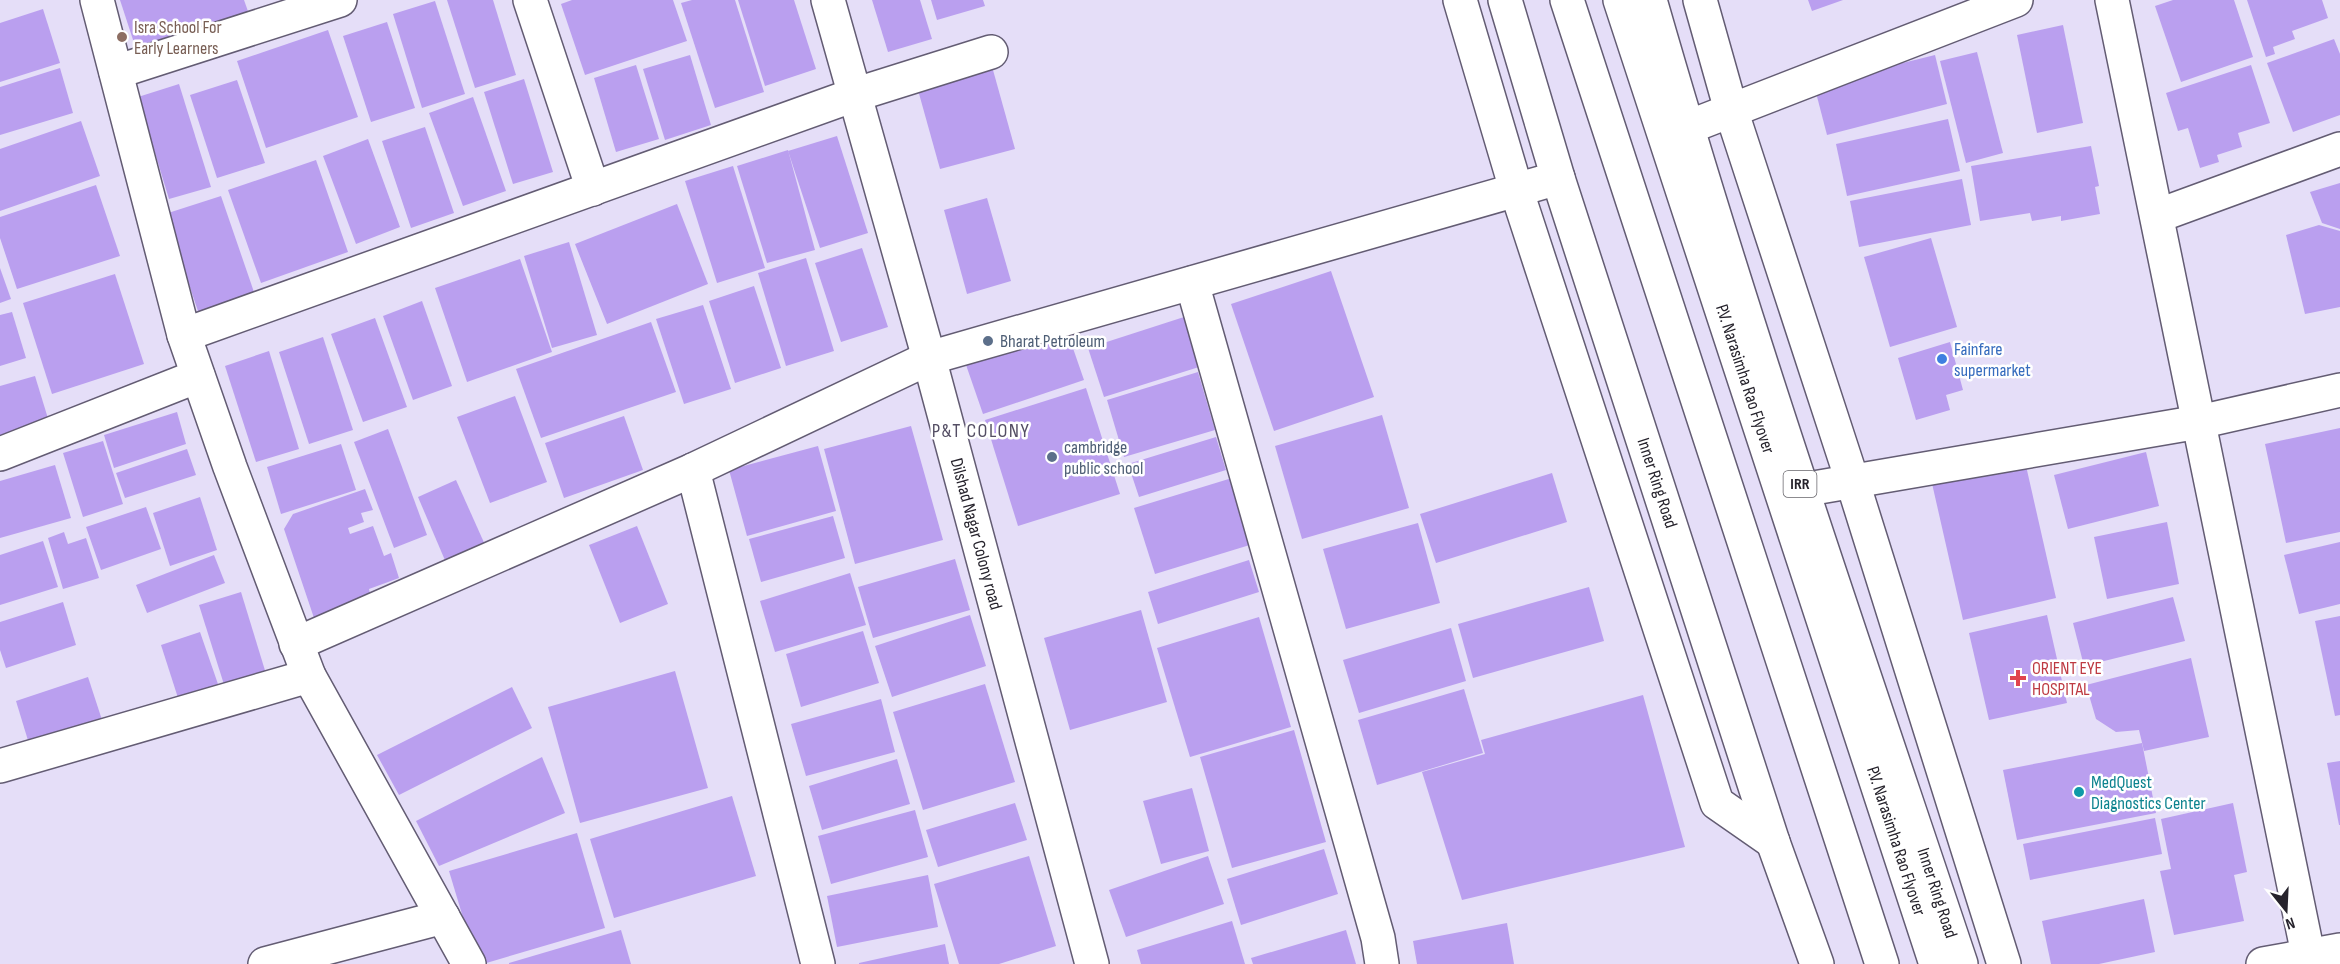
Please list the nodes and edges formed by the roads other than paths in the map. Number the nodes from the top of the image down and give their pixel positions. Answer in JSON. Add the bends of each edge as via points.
{"nodes":[{"id":1,"x":97,"y":0,"type":"edge"},
{"id":2,"x":340,"y":0,"type":"edge"},
{"id":3,"x":530,"y":0,"type":"edge"},
{"id":4,"x":828,"y":0,"type":"edge"},
{"id":5,"x":1460,"y":0,"type":"edge"},
{"id":6,"x":1505,"y":0,"type":"edge"},
{"id":7,"x":1568,"y":0,"type":"edge"},
{"id":8,"x":1620,"y":0,"type":"edge"},
{"id":9,"x":1650,"y":0,"type":"edge"},
{"id":10,"x":1700,"y":0,"type":"edge"},
{"id":11,"x":2016,"y":0,"type":"edge"},
{"id":12,"x":2112,"y":0,"type":"edge"},
{"id":13,"x":992,"y":52,"type":"dead end"},
{"id":14,"x":116,"y":72,"type":"junction"},
{"id":15,"x":854,"y":95,"type":"junction"},
{"id":16,"x":1731,"y":110,"type":"junction"},
{"id":17,"x":1686,"y":128,"type":"junction"},
{"id":18,"x":2340,"y":149,"type":"edge"},
{"id":19,"x":1557,"y":178,"type":"junction"},
{"id":20,"x":593,"y":189,"type":"junction"},
{"id":21,"x":1516,"y":189,"type":"junction"},
{"id":22,"x":2157,"y":216,"type":"junction"},
{"id":23,"x":1192,"y":283,"type":"junction"},
{"id":24,"x":184,"y":335,"type":"junction"},
{"id":25,"x":929,"y":358,"type":"junction"},
{"id":26,"x":198,"y":376,"type":"junction"},
{"id":27,"x":2340,"y":390,"type":"edge"},
{"id":28,"x":2199,"y":422,"type":"junction"},
{"id":29,"x":0,"y":454,"type":"edge"},
{"id":30,"x":693,"y":470,"type":"junction"},
{"id":31,"x":1852,"y":480,"type":"junction"},
{"id":32,"x":1802,"y":490,"type":"junction"},
{"id":33,"x":296,"y":644,"type":"junction"},
{"id":34,"x":309,"y":676,"type":"junction"},
{"id":35,"x":0,"y":766,"type":"edge"},
{"id":36,"x":1773,"y":842,"type":"junction"},
{"id":37,"x":443,"y":917,"type":"junction"},
{"id":38,"x":2320,"y":956,"type":"edge"},
{"id":39,"x":266,"y":964,"type":"edge"},
{"id":40,"x":469,"y":964,"type":"edge"},
{"id":41,"x":818,"y":964,"type":"edge"},
{"id":42,"x":1092,"y":964,"type":"edge"},
{"id":43,"x":1382,"y":964,"type":"edge"},
{"id":44,"x":1817,"y":964,"type":"edge"},
{"id":45,"x":1882,"y":964,"type":"edge"},
{"id":46,"x":1935,"y":964,"type":"edge"},
{"id":47,"x":1961,"y":964,"type":"edge"},
{"id":48,"x":2004,"y":964,"type":"edge"},
{"id":49,"x":2263,"y":964,"type":"edge"}],
"edges":[{"from":1,"to":14,"type":"main road"},
{"from":2,"to":14,"type":"main road"},
{"from":3,"to":20,"type":"main road"},
{"from":4,"to":15,"type":"main road","name":"Dilshad Nagar Colony road"},
{"from":5,"to":21,"type":"main road"},
{"from":6,"to":19,"type":"main road","name":"Inner Ring Road"},
{"from":7,"to":45,"type":"main road"},
{"from":8,"to":46,"type":"main road","name":"P.V. Narasimha Rao Flyover"},
{"from":9,"to":17,"type":"main road","name":"Inner Ring Road","number":"IRR"},
{"from":10,"to":16,"type":"main road"},
{"from":11,"to":16,"type":"main road"},
{"from":12,"to":22,"type":"main road"},
{"from":13,"to":15,"type":"main road"},
{"from":14,"to":24,"type":"main road"},
{"from":15,"to":20,"type":"main road"},
{"from":15,"to":25,"type":"main road","name":"Dilshad Nagar Colony road"},
{"from":16,"to":17,"type":"main road"},
{"from":16,"to":31,"type":"main road"},
{"from":17,"to":32,"type":"main road","name":"Inner Ring Road","number":"IRR"},
{"from":18,"to":22,"type":"main road"},
{"from":19,"to":21,"type":"main road"},
{"from":19,"to":36,"type":"main road","name":"Inner Ring Road"},
{"from":20,"to":24,"type":"main road"},
{"from":21,"to":23,"type":"main road"},
{"from":21,"to":36,"type":"main road","via":[[1717,803]]},
{"from":22,"to":28,"type":"main road"},
{"from":23,"to":25,"type":"main road"},
{"from":23,"to":43,"type":"main road"},
{"from":24,"to":26,"type":"main road"},
{"from":25,"to":30,"type":"main road"},
{"from":25,"to":42,"type":"main road","name":"Dilshad Nagar Colony road"},
{"from":26,"to":29,"type":"main road"},
{"from":26,"to":33,"type":"main road"},
{"from":27,"to":28,"type":"main road"},
{"from":28,"to":31,"type":"main road"},
{"from":28,"to":38,"type":"main road"},
{"from":30,"to":33,"type":"main road"},
{"from":30,"to":41,"type":"main road"},
{"from":31,"to":32,"type":"main road"},
{"from":31,"to":48,"type":"main road"},
{"from":32,"to":47,"type":"main road","name":"Inner Ring Road","number":"IRR"},
{"from":33,"to":34,"type":"main road"},
{"from":34,"to":35,"type":"main road"},
{"from":34,"to":37,"type":"main road"},
{"from":36,"to":44,"type":"main road","name":"Inner Ring Road"},
{"from":37,"to":39,"type":"main road"},
{"from":37,"to":40,"type":"main road"},
{"from":38,"to":49,"type":"main road"}]}
